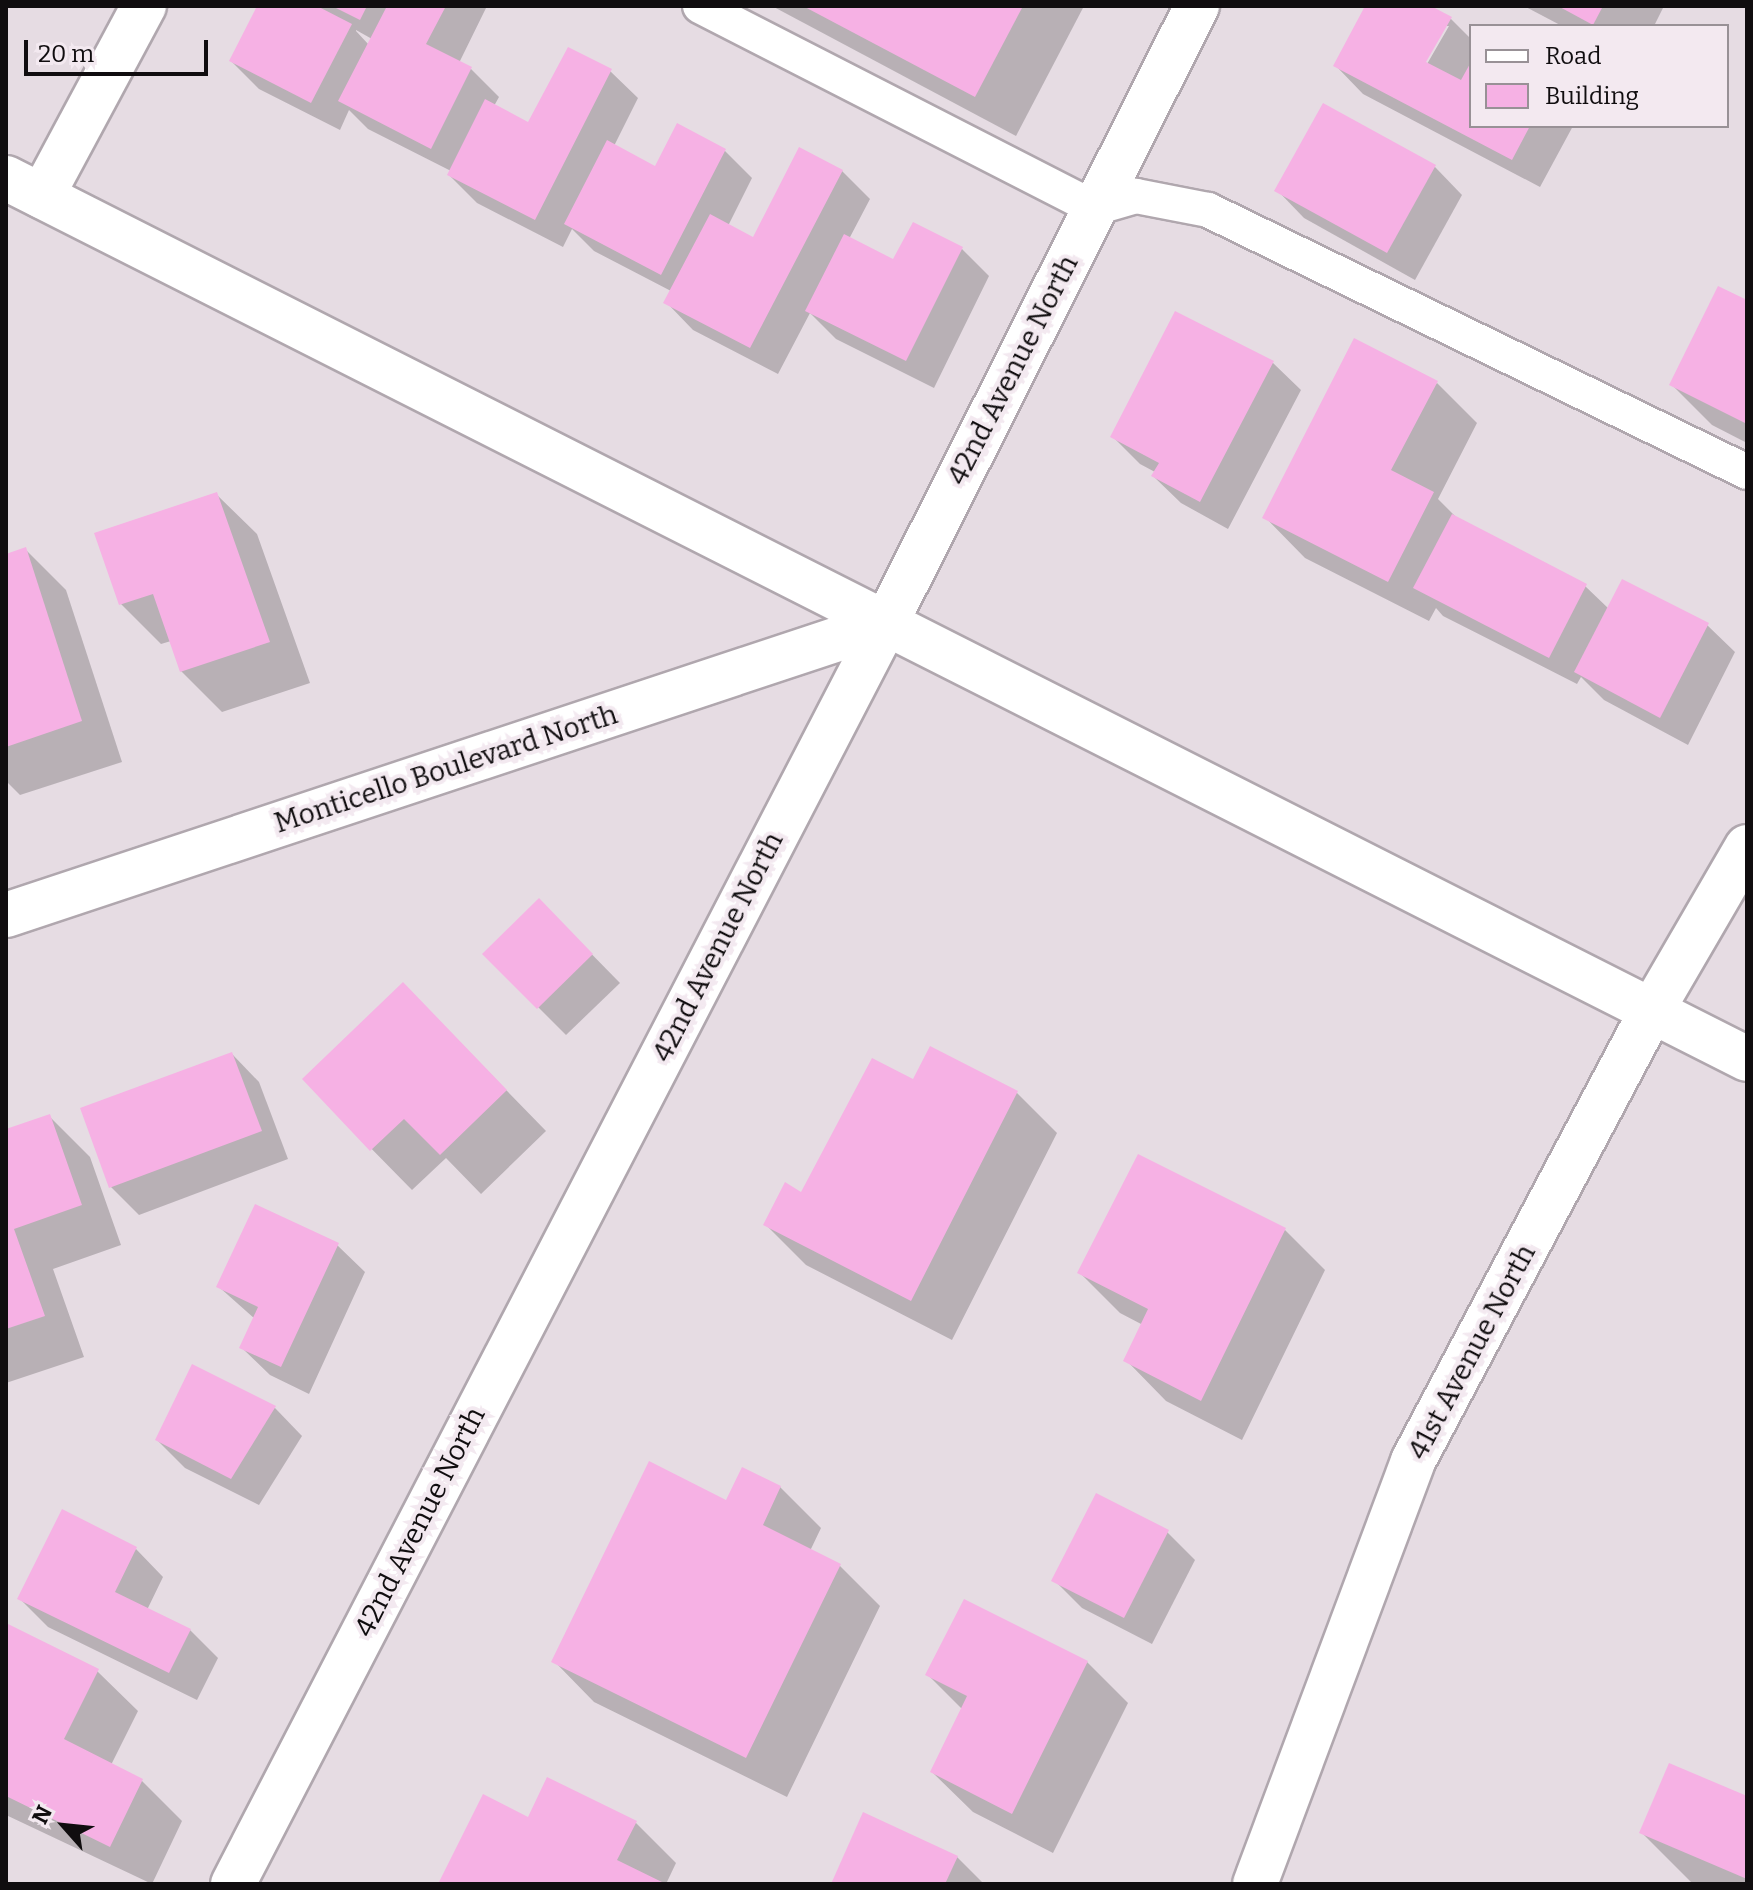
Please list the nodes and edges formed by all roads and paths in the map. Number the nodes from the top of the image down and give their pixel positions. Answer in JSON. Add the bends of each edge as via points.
{"nodes":[{"id":1,"x":144,"y":6,"type":"edge"},
{"id":2,"x":700,"y":6,"type":"edge"},
{"id":3,"x":1197,"y":6,"type":"edge"},
{"id":4,"x":24,"y":187,"type":"edge"},
{"id":5,"x":1095,"y":208,"type":"junction"},
{"id":6,"x":1747,"y":472,"type":"edge"},
{"id":7,"x":886,"y":623,"type":"junction"},
{"id":8,"x":1747,"y":847,"type":"edge"},
{"id":9,"x":6,"y":915,"type":"edge"},
{"id":10,"x":1651,"y":1012,"type":"junction"},
{"id":11,"x":1747,"y":1059,"type":"edge"},
{"id":12,"x":233,"y":1884,"type":"edge"},
{"id":13,"x":1255,"y":1884,"type":"edge"}],
"edges":[{"from":1,"to":4,"type":"street"},
{"from":2,"to":5,"type":"lane"},
{"from":3,"to":5,"type":"street","name":"42nd Avenue North"},
{"from":4,"to":7,"type":"street"},
{"from":5,"to":6,"type":"lane","via":[[1136,196],[1208,210]]},
{"from":5,"to":7,"type":"street","name":"42nd Avenue North"},
{"from":7,"to":9,"type":"street","name":"Monticello Boulevard North"},
{"from":7,"to":10,"type":"street"},
{"from":7,"to":12,"type":"street","name":"42nd Avenue North"},
{"from":8,"to":10,"type":"street","name":"41st Avenue North"},
{"from":10,"to":11,"type":"street"},
{"from":10,"to":13,"type":"street","name":"41st Avenue North","via":[[1413,1461]]}]}
